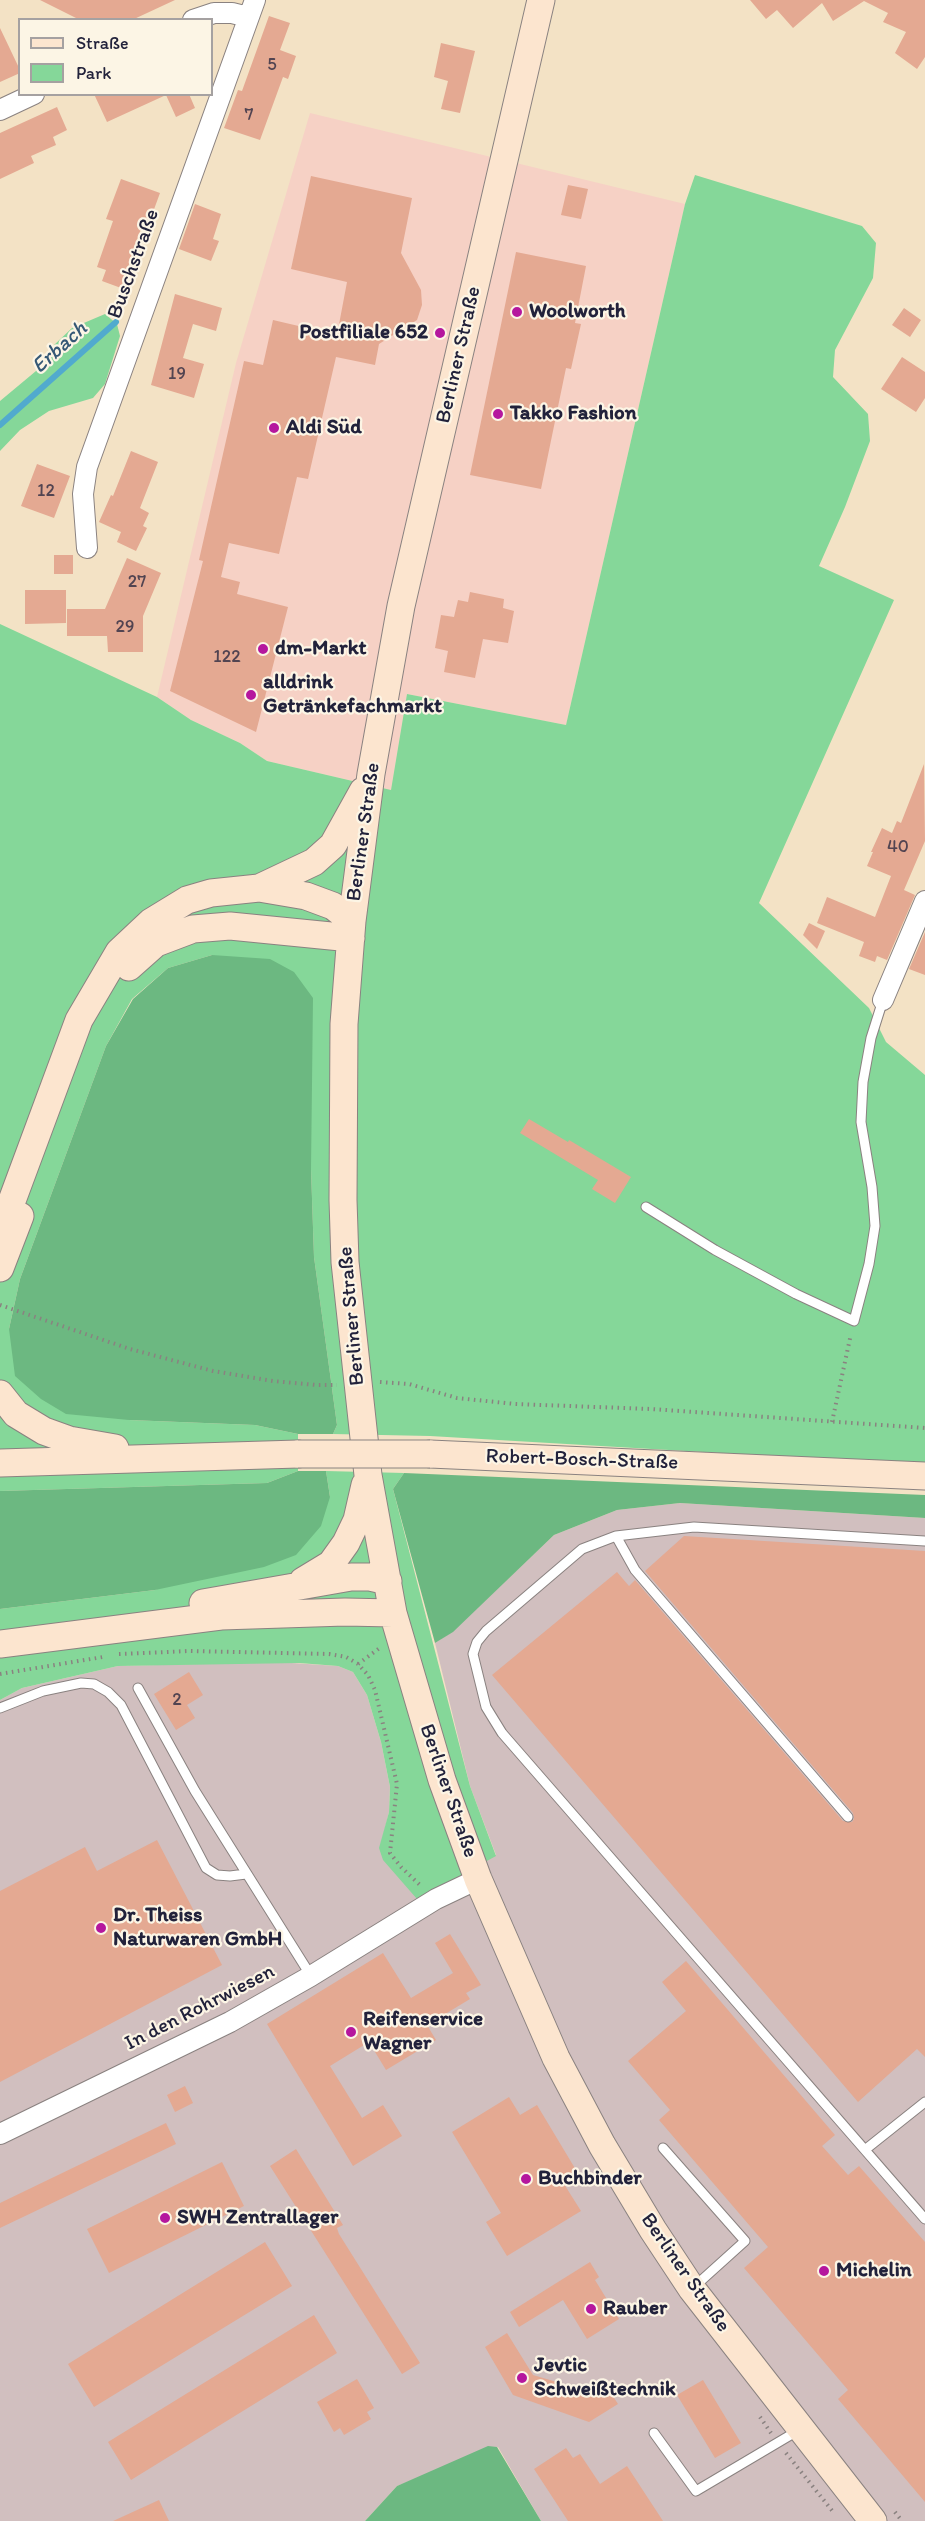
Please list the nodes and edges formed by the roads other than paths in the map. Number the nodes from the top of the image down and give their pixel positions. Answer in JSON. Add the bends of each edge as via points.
{"nodes":[{"id":1,"x":541,"y":0,"type":"edge"},
{"id":2,"x":252,"y":8,"type":"edge"},
{"id":3,"x":199,"y":18,"type":"edge"},
{"id":4,"x":30,"y":96,"type":"edge"},
{"id":5,"x":0,"y":110,"type":"edge"},
{"id":6,"x":87,"y":548,"type":"dead end"},
{"id":7,"x":371,"y":774,"type":"junction"},
{"id":8,"x":259,"y":888,"type":"junction"},
{"id":9,"x":925,"y":901,"type":"edge"},
{"id":10,"x":351,"y":930,"type":"junction"},
{"id":11,"x":883,"y":999,"type":"joint"},
{"id":12,"x":646,"y":1207,"type":"dead end"},
{"id":13,"x":0,"y":1233,"type":"edge"},
{"id":14,"x":0,"y":1268,"type":"edge"},
{"id":15,"x":0,"y":1394,"type":"edge"},
{"id":16,"x":0,"y":1448,"type":"edge"},
{"id":17,"x":158,"y":1451,"type":"junction"},
{"id":18,"x":239,"y":1455,"type":"junction"},
{"id":19,"x":63,"y":1462,"type":"junction"},
{"id":20,"x":0,"y":1463,"type":"edge"},
{"id":21,"x":0,"y":1472,"type":"edge"},
{"id":22,"x":368,"y":1475,"type":"junction"},
{"id":23,"x":925,"y":1476,"type":"edge"},
{"id":24,"x":616,"y":1536,"type":"junction"},
{"id":25,"x":925,"y":1541,"type":"edge"},
{"id":26,"x":388,"y":1581,"type":"junction"},
{"id":27,"x":297,"y":1586,"type":"junction"},
{"id":28,"x":393,"y":1613,"type":"junction"},
{"id":29,"x":0,"y":1631,"type":"edge"},
{"id":30,"x":0,"y":1644,"type":"edge"},
{"id":31,"x":138,"y":1688,"type":"dead end"},
{"id":32,"x":0,"y":1708,"type":"edge"},
{"id":33,"x":848,"y":1817,"type":"dead end"},
{"id":34,"x":246,"y":1874,"type":"junction"},
{"id":35,"x":478,"y":1879,"type":"junction"},
{"id":36,"x":311,"y":1976,"type":"junction"},
{"id":37,"x":925,"y":2102,"type":"edge"},
{"id":38,"x":0,"y":2134,"type":"edge"},
{"id":39,"x":663,"y":2148,"type":"dead end"},
{"id":40,"x":866,"y":2149,"type":"junction"},
{"id":41,"x":925,"y":2219,"type":"edge"},
{"id":42,"x":692,"y":2289,"type":"junction"},
{"id":43,"x":801,"y":2429,"type":"junction"},
{"id":44,"x":654,"y":2433,"type":"dead end"},
{"id":45,"x":884,"y":2516,"type":"edge"}],
"edges":[{"from":1,"to":7,"type":"main road","name":"Berliner Straße","via":[[401,606]]},
{"from":2,"to":3,"type":"street"},
{"from":2,"to":6,"type":"street","name":"Buschstraße","via":[[87,468],[83,494]]},
{"from":4,"to":5,"type":"street"},
{"from":7,"to":8,"type":"main road","via":[[333,845],[314,862]]},
{"from":7,"to":10,"type":"main road","name":"Berliner Straße"},
{"from":8,"to":10,"type":"main road","via":[[306,896],[333,906]]},
{"from":8,"to":13,"type":"main road","via":[[187,900],[151,922],[119,952],[79,1020]]},
{"from":9,"to":11,"type":"street"},
{"from":10,"to":14,"type":"main road","via":[[230,926],[193,929],[156,943],[132,963],[94,1021]]},
{"from":10,"to":22,"type":"main road","name":"Berliner Straße","via":[[344,1024],[343,1200],[345,1262]]},
{"from":11,"to":12,"type":"lane","via":[[862,1082],[861,1122],[875,1226],[854,1321],[715,1250]]},
{"from":15,"to":17,"type":"main road","via":[[29,1424],[69,1440]]},
{"from":16,"to":17,"type":"main road","name":"Robert-Bosch-Straße"},
{"from":17,"to":18,"type":"main road","name":"Robert-Bosch-Straße"},
{"from":18,"to":19,"type":"main road","name":"Robert-Bosch-Straße"},
{"from":18,"to":23,"type":"main road","name":"Robert-Bosch-Straße","bridge":true,"via":[[430,1454]]},
{"from":19,"to":20,"type":"main road","name":"Robert-Bosch-Straße"},
{"from":19,"to":21,"type":"main road"},
{"from":22,"to":26,"type":"main road","name":"Berliner Straße"},
{"from":22,"to":27,"type":"main road","via":[[357,1520],[346,1543],[331,1564]]},
{"from":24,"to":25,"type":"lane","via":[[694,1527]]},
{"from":24,"to":33,"type":"lane","via":[[635,1570]]},
{"from":24,"to":40,"type":"lane","via":[[582,1549],[477,1642],[473,1654],[486,1707],[510,1742]]},
{"from":26,"to":27,"type":"main road","via":[[351,1578]]},
{"from":26,"to":28,"type":"main road","name":"Berliner Straße"},
{"from":27,"to":29,"type":"main road"},
{"from":28,"to":30,"type":"main road","via":[[221,1616]]},
{"from":28,"to":35,"type":"main road","name":"Berliner Straße","via":[[442,1780]]},
{"from":31,"to":34,"type":"lane"},
{"from":32,"to":34,"type":"lane","via":[[43,1691],[81,1683],[94,1684],[108,1692],[121,1705],[206,1868],[217,1875]]},
{"from":34,"to":36,"type":"lane"},
{"from":35,"to":36,"type":"street","name":"In den Rohrwiesen","via":[[436,1899]]},
{"from":35,"to":42,"type":"main road","name":"Berliner Straße","via":[[556,2058],[602,2145]]},
{"from":36,"to":38,"type":"street","name":"In den Rohrwiesen","via":[[230,2022]]},
{"from":37,"to":40,"type":"lane"},
{"from":39,"to":42,"type":"lane","via":[[745,2241]]},
{"from":40,"to":41,"type":"lane"},
{"from":42,"to":43,"type":"main road","name":"Berliner Straße"},
{"from":43,"to":44,"type":"lane","via":[[696,2492]]},
{"from":43,"to":45,"type":"main road","name":"Berliner Straße"}]}
